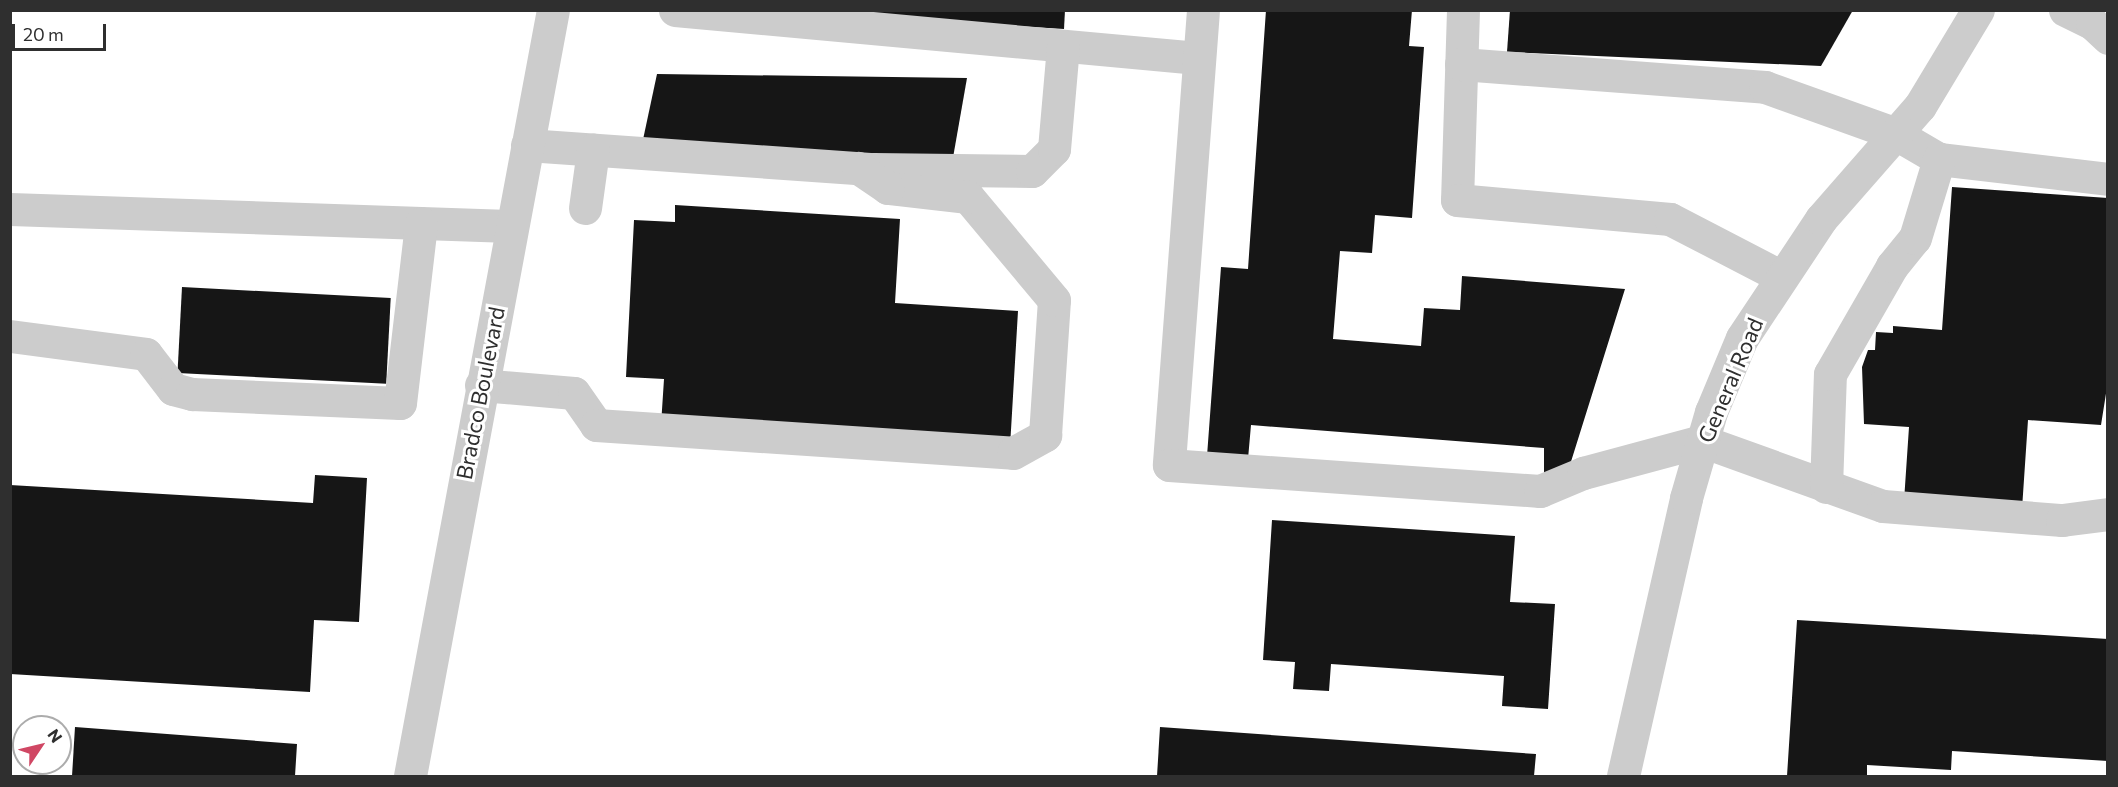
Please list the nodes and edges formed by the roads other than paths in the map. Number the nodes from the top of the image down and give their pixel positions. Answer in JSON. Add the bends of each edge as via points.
{"nodes":[{"id":1,"x":552,"y":10,"type":"edge"},
{"id":2,"x":675,"y":10,"type":"edge"},
{"id":3,"x":1203,"y":10,"type":"edge"},
{"id":4,"x":1463,"y":10,"type":"edge"},
{"id":5,"x":1978,"y":10,"type":"edge"},
{"id":6,"x":2065,"y":10,"type":"edge"},
{"id":7,"x":2108,"y":38,"type":"edge"},
{"id":8,"x":1063,"y":46,"type":"junction"},
{"id":9,"x":1198,"y":58,"type":"junction"},
{"id":10,"x":1461,"y":64,"type":"junction"},
{"id":11,"x":1896,"y":134,"type":"junction"},
{"id":12,"x":527,"y":145,"type":"junction"},
{"id":13,"x":593,"y":150,"type":"junction"},
{"id":14,"x":1939,"y":159,"type":"junction"},
{"id":15,"x":858,"y":168,"type":"junction"},
{"id":16,"x":2108,"y":179,"type":"edge"},
{"id":17,"x":585,"y":208,"type":"dead end"},
{"id":18,"x":10,"y":209,"type":"edge"},
{"id":19,"x":421,"y":223,"type":"junction"},
{"id":20,"x":512,"y":226,"type":"junction"},
{"id":21,"x":1780,"y":276,"type":"junction"},
{"id":22,"x":10,"y":336,"type":"edge"},
{"id":23,"x":481,"y":386,"type":"junction"},
{"id":24,"x":1702,"y":441,"type":"junction"},
{"id":25,"x":1826,"y":487,"type":"junction"},
{"id":26,"x":2108,"y":514,"type":"edge"},
{"id":27,"x":410,"y":777,"type":"edge"},
{"id":28,"x":1623,"y":777,"type":"edge"}],
"edges":[{"from":1,"to":12,"type":"street","name":"Bradco Boulevard"},
{"from":2,"to":8,"type":"street"},
{"from":3,"to":9,"type":"street"},
{"from":4,"to":10,"type":"street"},
{"from":5,"to":11,"type":"street","name":"General Road","via":[[1931,89]]},
{"from":6,"to":7,"type":"street","via":[[2092,23]]},
{"from":8,"to":9,"type":"street"},
{"from":8,"to":15,"type":"street","via":[[1054,149],[1032,171]]},
{"from":9,"to":24,"type":"street","via":[[1168,465],[1540,491],[1583,473]]},
{"from":10,"to":11,"type":"street","via":[[1765,87]]},
{"from":10,"to":21,"type":"street","via":[[1457,200],[1670,219]]},
{"from":11,"to":14,"type":"street"},
{"from":11,"to":21,"type":"street","name":"General Road","via":[[1821,219]]},
{"from":12,"to":13,"type":"street"},
{"from":12,"to":20,"type":"street","name":"Bradco Boulevard"},
{"from":13,"to":15,"type":"street"},
{"from":13,"to":17,"type":"street"},
{"from":14,"to":16,"type":"street"},
{"from":14,"to":25,"type":"street","via":[[1916,238],[1892,266],[1830,374]]},
{"from":15,"to":23,"type":"street","via":[[888,188],[968,197],[1054,300],[1045,435],[1013,453],[596,425],[574,393]]},
{"from":18,"to":19,"type":"street"},
{"from":19,"to":20,"type":"street"},
{"from":19,"to":22,"type":"street","via":[[400,403],[192,394],[173,389],[146,354]]},
{"from":20,"to":23,"type":"street","name":"Bradco Boulevard"},
{"from":21,"to":24,"type":"street","name":"General Road","via":[[1742,338]]},
{"from":23,"to":27,"type":"street","name":"Bradco Boulevard"},
{"from":24,"to":25,"type":"street"},
{"from":24,"to":28,"type":"street","name":"General Road"},
{"from":25,"to":26,"type":"street","via":[[1883,506],[2062,520]]}]}
